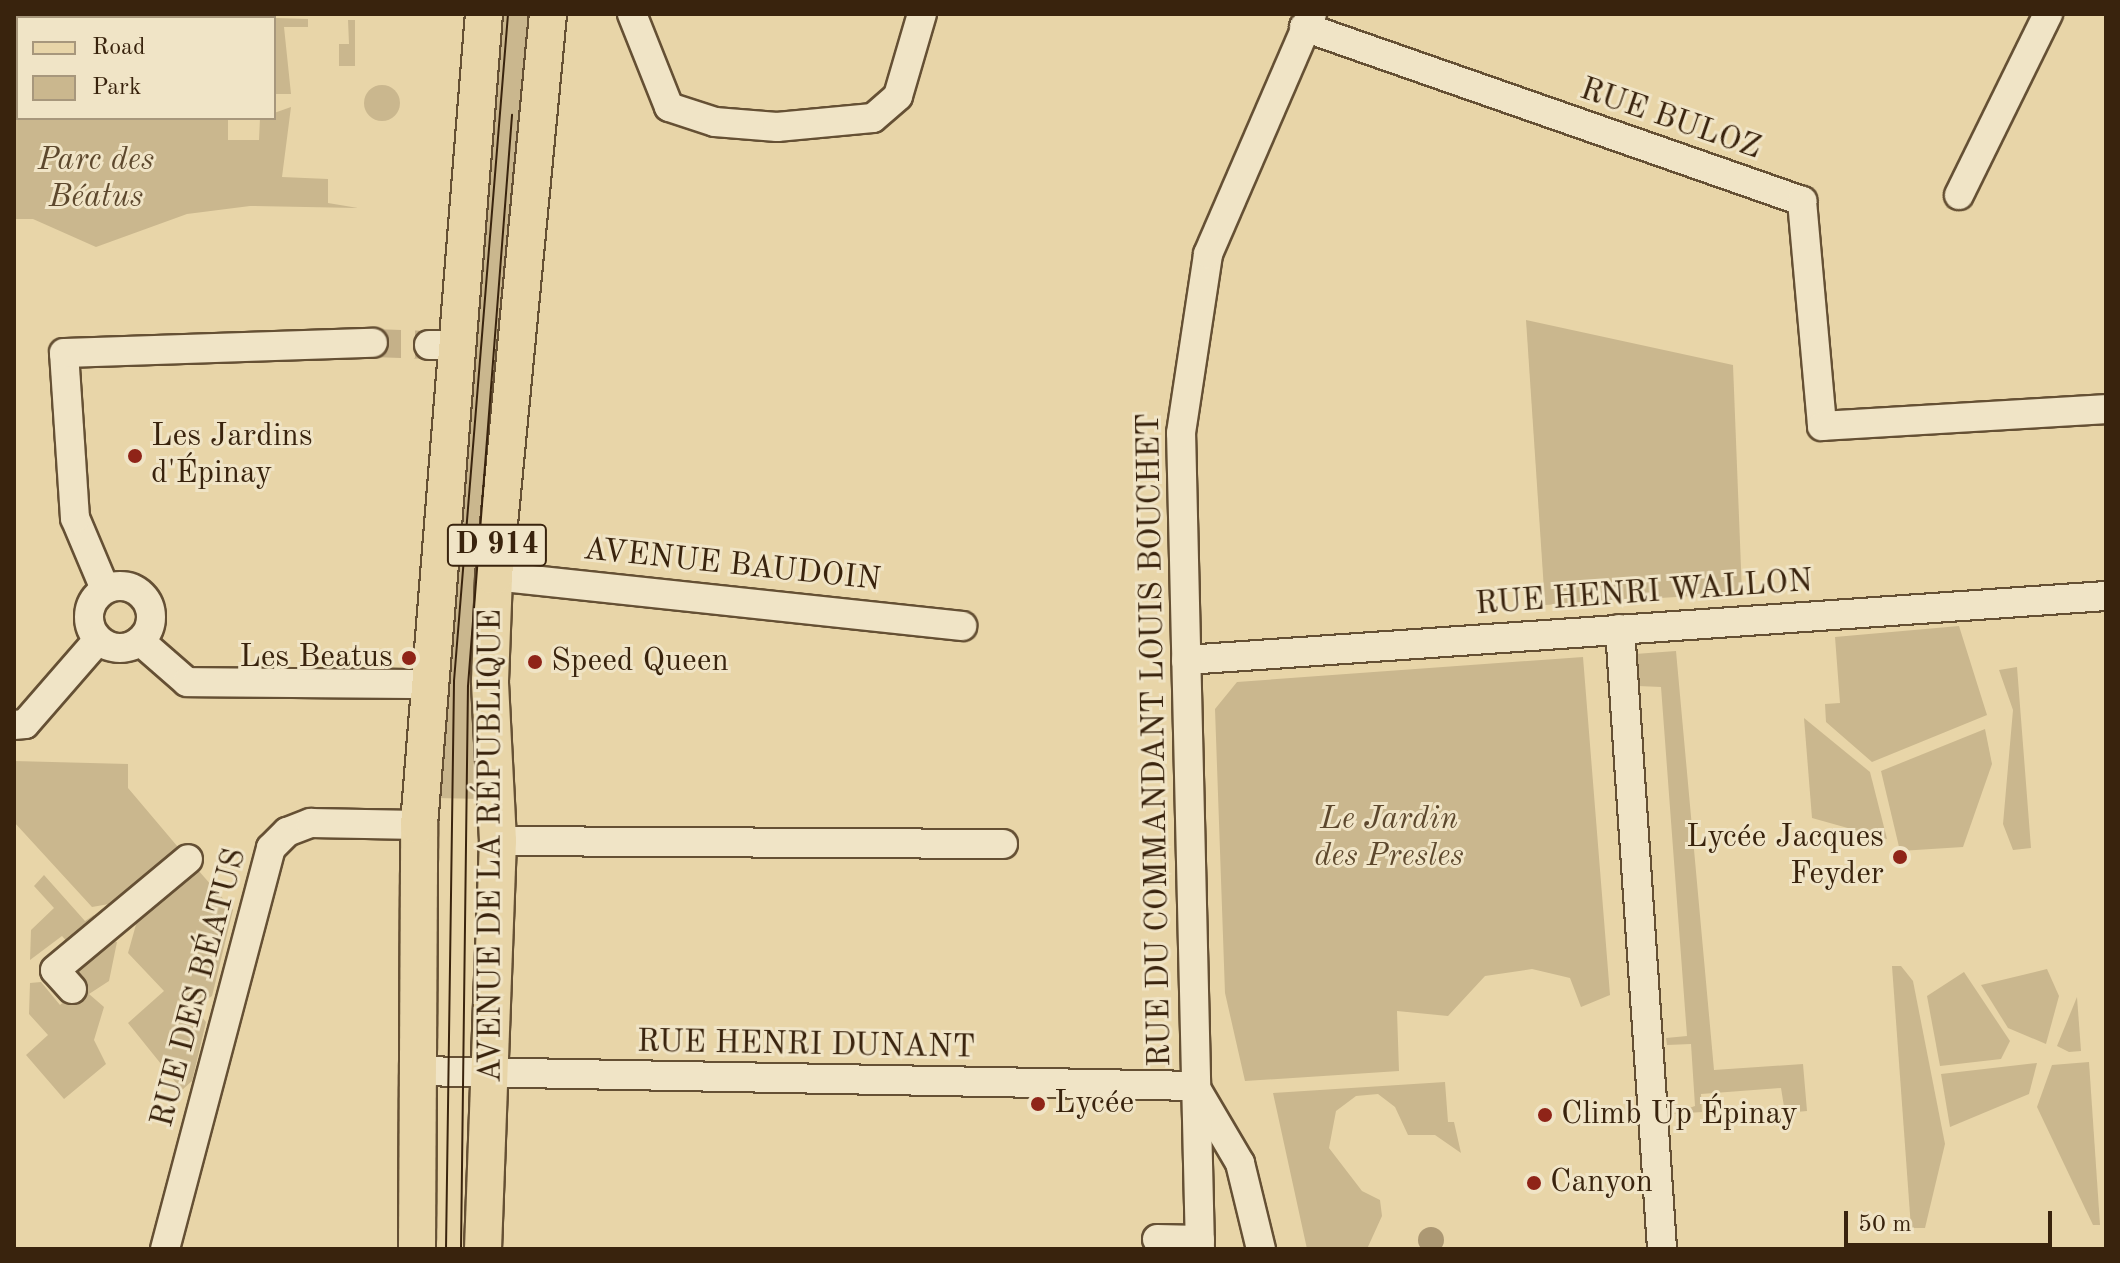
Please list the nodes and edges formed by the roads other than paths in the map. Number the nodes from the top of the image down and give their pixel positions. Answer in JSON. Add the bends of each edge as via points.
{"nodes":[{"id":1,"x":484,"y":14,"type":"edge"},
{"id":2,"x":548,"y":14,"type":"edge"},
{"id":3,"x":632,"y":14,"type":"edge"},
{"id":4,"x":922,"y":14,"type":"edge"},
{"id":5,"x":2048,"y":14,"type":"edge"},
{"id":6,"x":1297,"y":34,"type":"edge"},
{"id":7,"x":1959,"y":195,"type":"dead end"},
{"id":8,"x":373,"y":343,"type":"tunnel mouth"},
{"id":9,"x":2106,"y":409,"type":"edge"},
{"id":10,"x":494,"y":576,"type":"junction"},
{"id":11,"x":105,"y":589,"type":"junction"},
{"id":12,"x":2106,"y":596,"type":"edge"},
{"id":13,"x":962,"y":626,"type":"dead end"},
{"id":14,"x":1620,"y":629,"type":"junction"},
{"id":15,"x":98,"y":640,"type":"junction"},
{"id":16,"x":140,"y":641,"type":"junction"},
{"id":17,"x":1186,"y":660,"type":"junction"},
{"id":18,"x":427,"y":684,"type":"junction"},
{"id":19,"x":14,"y":725,"type":"edge"},
{"id":20,"x":419,"y":825,"type":"junction"},
{"id":21,"x":498,"y":841,"type":"junction"},
{"id":22,"x":1003,"y":844,"type":"dead end"},
{"id":23,"x":188,"y":859,"type":"dead end"},
{"id":24,"x":72,"y":989,"type":"dead end"},
{"id":25,"x":416,"y":1071,"type":"junction"},
{"id":26,"x":493,"y":1078,"type":"junction"},
{"id":27,"x":1195,"y":1086,"type":"junction"},
{"id":28,"x":1157,"y":1239,"type":"dead end"},
{"id":29,"x":1200,"y":1245,"type":"edge"},
{"id":30,"x":165,"y":1249,"type":"edge"},
{"id":31,"x":417,"y":1249,"type":"edge"},
{"id":32,"x":483,"y":1249,"type":"edge"},
{"id":33,"x":1261,"y":1249,"type":"edge"},
{"id":34,"x":1662,"y":1249,"type":"edge"}],
"edges":[{"from":1,"to":18,"type":"main road","name":"AVENUE DE LA RÉPUBLIQUE","number":"D 914","via":[[445,345]]},
{"from":2,"to":10,"type":"main road","name":"AVENUE DE LA RÉPUBLIQUE","number":"D 914"},
{"from":3,"to":4,"type":"street","via":[[669,107],[715,122],[777,127],[873,118],[898,96]]},
{"from":5,"to":7,"type":"street"},
{"from":6,"to":9,"type":"street","name":"RUE BULOZ","via":[[1802,201],[1822,426]]},
{"from":6,"to":17,"type":"street","name":"RUE DU COMMANDANT LOUIS BOUCHET","via":[[1208,254],[1181,433]]},
{"from":8,"to":11,"type":"street","via":[[64,353],[75,518]]},
{"from":10,"to":13,"type":"street","name":"AVENUE BAUDOIN"},
{"from":10,"to":21,"type":"main road","name":"AVENUE DE LA RÉPUBLIQUE","number":"D 914","via":[[490,681]]},
{"from":11,"to":15,"type":"street","via":[[89,612]]},
{"from":11,"to":16,"type":"street","via":[[125,586],[142,596],[151,614]]},
{"from":12,"to":14,"type":"street","name":"RUE HENRI WALLON"},
{"from":14,"to":17,"type":"street","name":"RUE HENRI WALLON"},
{"from":14,"to":34,"type":"street"},
{"from":15,"to":16,"type":"street","via":[[123,648]]},
{"from":15,"to":19,"type":"street","via":[[25,724]]},
{"from":16,"to":18,"type":"street","via":[[187,682]]},
{"from":17,"to":27,"type":"street","name":"RUE DU COMMANDANT LOUIS BOUCHET"},
{"from":18,"to":20,"type":"main road","name":"AVENUE DE LA RÉPUBLIQUE","number":"D 914"},
{"from":20,"to":25,"type":"main road","name":"AVENUE DE LA RÉPUBLIQUE","number":"D 914"},
{"from":20,"to":30,"type":"street","name":"RUE DES BÉATUS","via":[[311,823],[271,848]]},
{"from":21,"to":22,"type":"street"},
{"from":21,"to":26,"type":"main road","name":"AVENUE DE LA RÉPUBLIQUE","number":"D 914"},
{"from":23,"to":24,"type":"street","via":[[55,970]]},
{"from":25,"to":26,"type":"street","name":"RUE HENRI DUNANT"},
{"from":25,"to":31,"type":"main road","name":"AVENUE DE LA RÉPUBLIQUE","number":"D 914"},
{"from":26,"to":27,"type":"street","name":"RUE HENRI DUNANT"},
{"from":26,"to":32,"type":"main road","name":"AVENUE DE LA RÉPUBLIQUE","number":"D 914"},
{"from":27,"to":29,"type":"street","name":"RUE DU COMMANDANT LOUIS BOUCHET"},
{"from":27,"to":33,"type":"street","via":[[1240,1163]]},
{"from":28,"to":29,"type":"street"}]}
